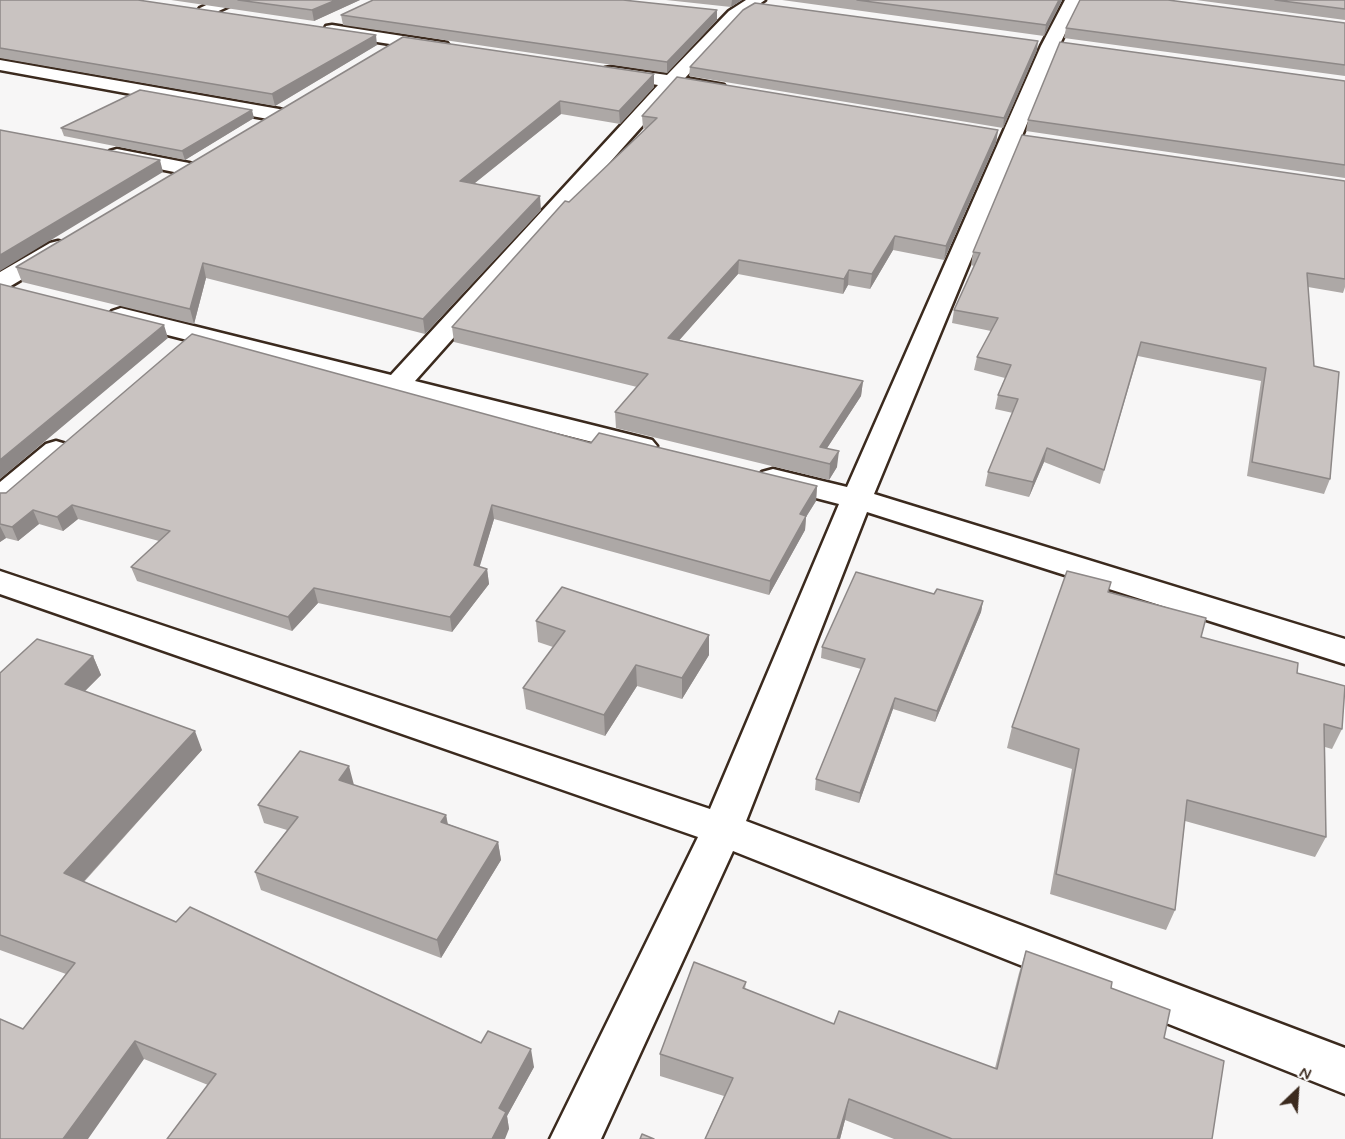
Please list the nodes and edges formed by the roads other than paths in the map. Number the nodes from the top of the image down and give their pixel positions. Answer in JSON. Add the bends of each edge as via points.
{"nodes":[{"id":1,"x":1073,"y":0,"type":"edge"},
{"id":2,"x":755,"y":6,"type":"edge"},
{"id":3,"x":235,"y":8,"type":"edge"},
{"id":4,"x":185,"y":9,"type":"edge"},
{"id":5,"x":712,"y":11,"type":"edge"},
{"id":6,"x":348,"y":14,"type":"edge"},
{"id":7,"x":401,"y":41,"type":"junction"},
{"id":8,"x":460,"y":50,"type":"edge"},
{"id":9,"x":370,"y":60,"type":"edge"},
{"id":10,"x":0,"y":65,"type":"edge"},
{"id":11,"x":589,"y":69,"type":"edge"},
{"id":12,"x":672,"y":81,"type":"junction"},
{"id":13,"x":730,"y":91,"type":"edge"},
{"id":14,"x":299,"y":103,"type":"edge"},
{"id":15,"x":279,"y":115,"type":"junction"},
{"id":16,"x":249,"y":133,"type":"edge"},
{"id":17,"x":96,"y":151,"type":"edge"},
{"id":18,"x":209,"y":157,"type":"edge"},
{"id":19,"x":189,"y":169,"type":"junction"},
{"id":20,"x":159,"y":187,"type":"edge"},
{"id":21,"x":80,"y":235,"type":"edge"},
{"id":22,"x":0,"y":284,"type":"edge"},
{"id":23,"x":33,"y":294,"type":"edge"},
{"id":24,"x":100,"y":311,"type":"edge"},
{"id":25,"x":192,"y":334,"type":"junction"},
{"id":26,"x":166,"y":357,"type":"edge"},
{"id":27,"x":397,"y":385,"type":"junction"},
{"id":28,"x":79,"y":431,"type":"edge"},
{"id":29,"x":673,"y":454,"type":"edge"},
{"id":30,"x":742,"y":471,"type":"edge"},
{"id":31,"x":0,"y":498,"type":"edge"},
{"id":32,"x":858,"y":499,"type":"junction"},
{"id":33,"x":0,"y":582,"type":"edge"},
{"id":34,"x":1345,"y":652,"type":"edge"},
{"id":35,"x":723,"y":830,"type":"junction"},
{"id":36,"x":1345,"y":1071,"type":"edge"},
{"id":37,"x":575,"y":1139,"type":"edge"}],
"edges":[{"from":1,"to":32,"type":"street"},
{"from":2,"to":5,"type":"street"},
{"from":2,"to":12,"type":"street"},
{"from":3,"to":4,"type":"street"},
{"from":6,"to":7,"type":"street","via":[[318,28]]},
{"from":7,"to":8,"type":"street"},
{"from":7,"to":9,"type":"street"},
{"from":10,"to":15,"type":"street"},
{"from":11,"to":12,"type":"street"},
{"from":12,"to":13,"type":"street"},
{"from":12,"to":27,"type":"street"},
{"from":14,"to":15,"type":"street"},
{"from":15,"to":16,"type":"street"},
{"from":17,"to":19,"type":"street"},
{"from":18,"to":19,"type":"street"},
{"from":19,"to":20,"type":"street"},
{"from":21,"to":22,"type":"street"},
{"from":22,"to":23,"type":"street"},
{"from":24,"to":25,"type":"street"},
{"from":25,"to":26,"type":"street"},
{"from":25,"to":27,"type":"street"},
{"from":27,"to":29,"type":"street"},
{"from":28,"to":31,"type":"street"},
{"from":30,"to":32,"type":"street"},
{"from":32,"to":34,"type":"street"},
{"from":32,"to":35,"type":"street"},
{"from":33,"to":35,"type":"street"},
{"from":35,"to":36,"type":"street"},
{"from":35,"to":37,"type":"street"}]}
